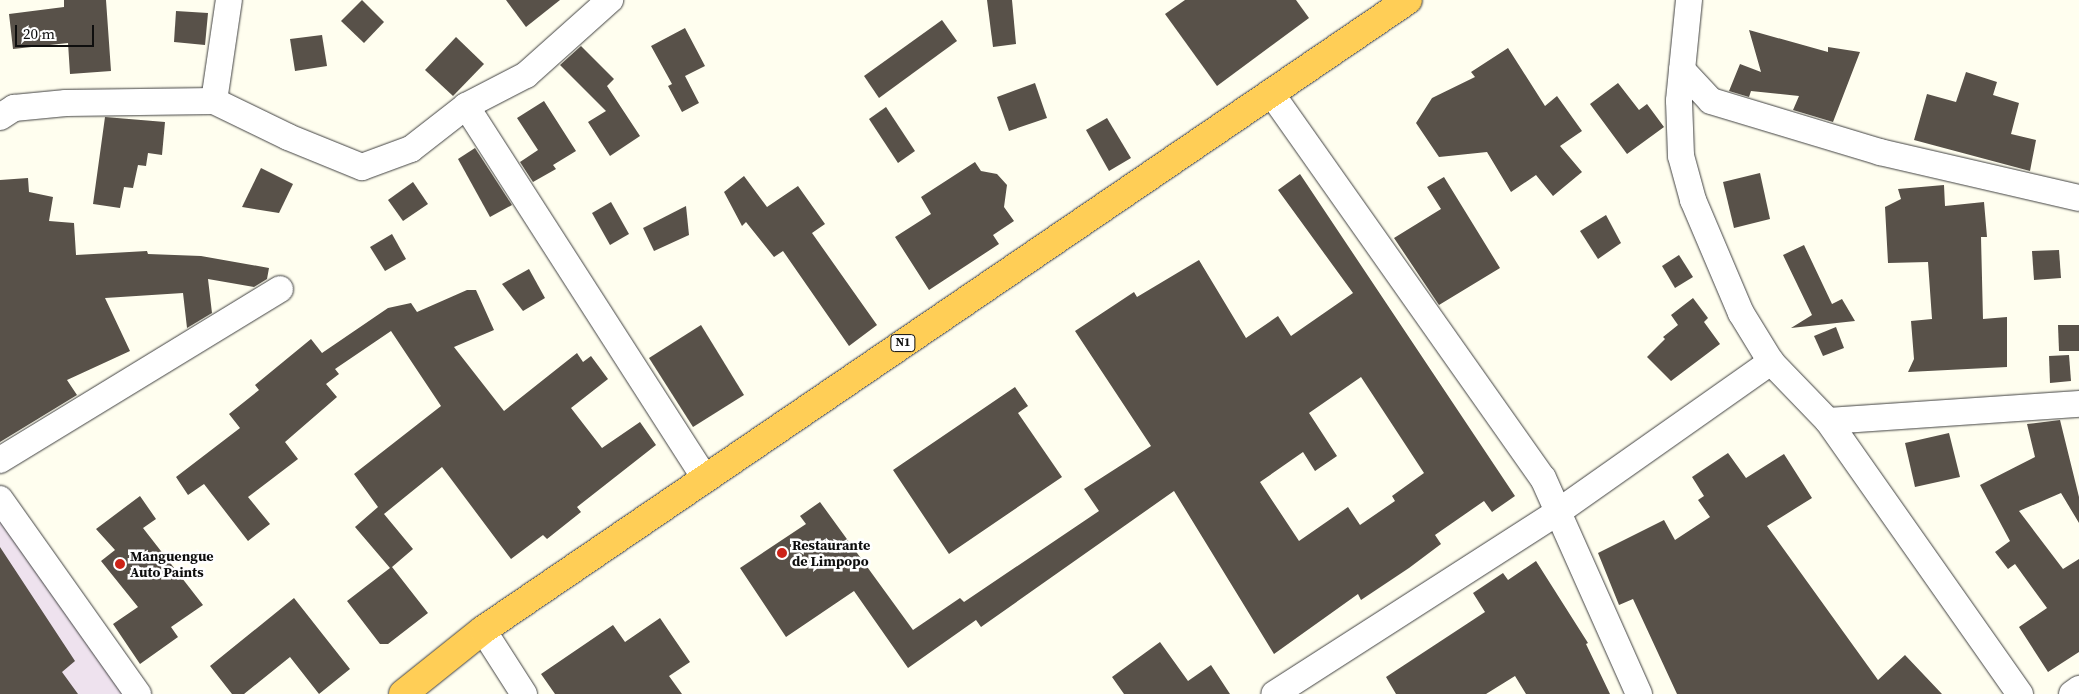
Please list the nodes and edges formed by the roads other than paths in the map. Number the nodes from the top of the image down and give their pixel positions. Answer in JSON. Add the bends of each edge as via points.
{"nodes":[{"id":1,"x":229,"y":0,"type":"edge"},
{"id":2,"x":610,"y":0,"type":"edge"},
{"id":3,"x":1408,"y":0,"type":"edge"},
{"id":4,"x":1689,"y":0,"type":"edge"},
{"id":5,"x":1682,"y":70,"type":"junction"},
{"id":6,"x":1271,"y":93,"type":"junction"},
{"id":7,"x":214,"y":101,"type":"junction"},
{"id":8,"x":466,"y":106,"type":"junction"},
{"id":9,"x":0,"y":117,"type":"edge"},
{"id":10,"x":2079,"y":198,"type":"edge"},
{"id":11,"x":280,"y":289,"type":"dead end"},
{"id":12,"x":1771,"y":362,"type":"junction"},
{"id":13,"x":2079,"y":404,"type":"edge"},
{"id":14,"x":1828,"y":421,"type":"junction"},
{"id":15,"x":0,"y":460,"type":"edge"},
{"id":16,"x":705,"y":478,"type":"junction"},
{"id":17,"x":0,"y":498,"type":"edge"},
{"id":18,"x":1558,"y":512,"type":"junction"},
{"id":19,"x":483,"y":630,"type":"junction"},
{"id":20,"x":2079,"y":689,"type":"edge"},
{"id":21,"x":138,"y":694,"type":"edge"},
{"id":22,"x":403,"y":694,"type":"edge"},
{"id":23,"x":524,"y":694,"type":"edge"},
{"id":24,"x":1274,"y":694,"type":"edge"},
{"id":25,"x":1639,"y":694,"type":"edge"},
{"id":26,"x":2020,"y":694,"type":"edge"},
{"id":27,"x":2072,"y":694,"type":"edge"}],
"edges":[{"from":1,"to":7,"type":"street"},
{"from":2,"to":8,"type":"street","via":[[526,75]]},
{"from":3,"to":6,"type":"highway","number":"N1"},
{"from":4,"to":5,"type":"street"},
{"from":5,"to":10,"type":"street","via":[[1711,101],[1880,152]]},
{"from":5,"to":12,"type":"street","via":[[1681,156],[1693,200],[1741,313]]},
{"from":6,"to":16,"type":"highway","number":"N1"},
{"from":6,"to":18,"type":"street","via":[[1543,478]]},
{"from":7,"to":8,"type":"street","via":[[288,137],[362,167],[411,149]]},
{"from":7,"to":9,"type":"street","via":[[66,103],[14,108]]},
{"from":8,"to":16,"type":"street"},
{"from":11,"to":15,"type":"street"},
{"from":12,"to":14,"type":"street"},
{"from":12,"to":18,"type":"street"},
{"from":13,"to":14,"type":"street"},
{"from":14,"to":26,"type":"street"},
{"from":16,"to":19,"type":"highway","number":"N1"},
{"from":17,"to":21,"type":"street"},
{"from":18,"to":24,"type":"street"},
{"from":18,"to":25,"type":"street"},
{"from":19,"to":22,"type":"highway","number":"N1"},
{"from":19,"to":23,"type":"street"},
{"from":20,"to":27,"type":"street"}]}
